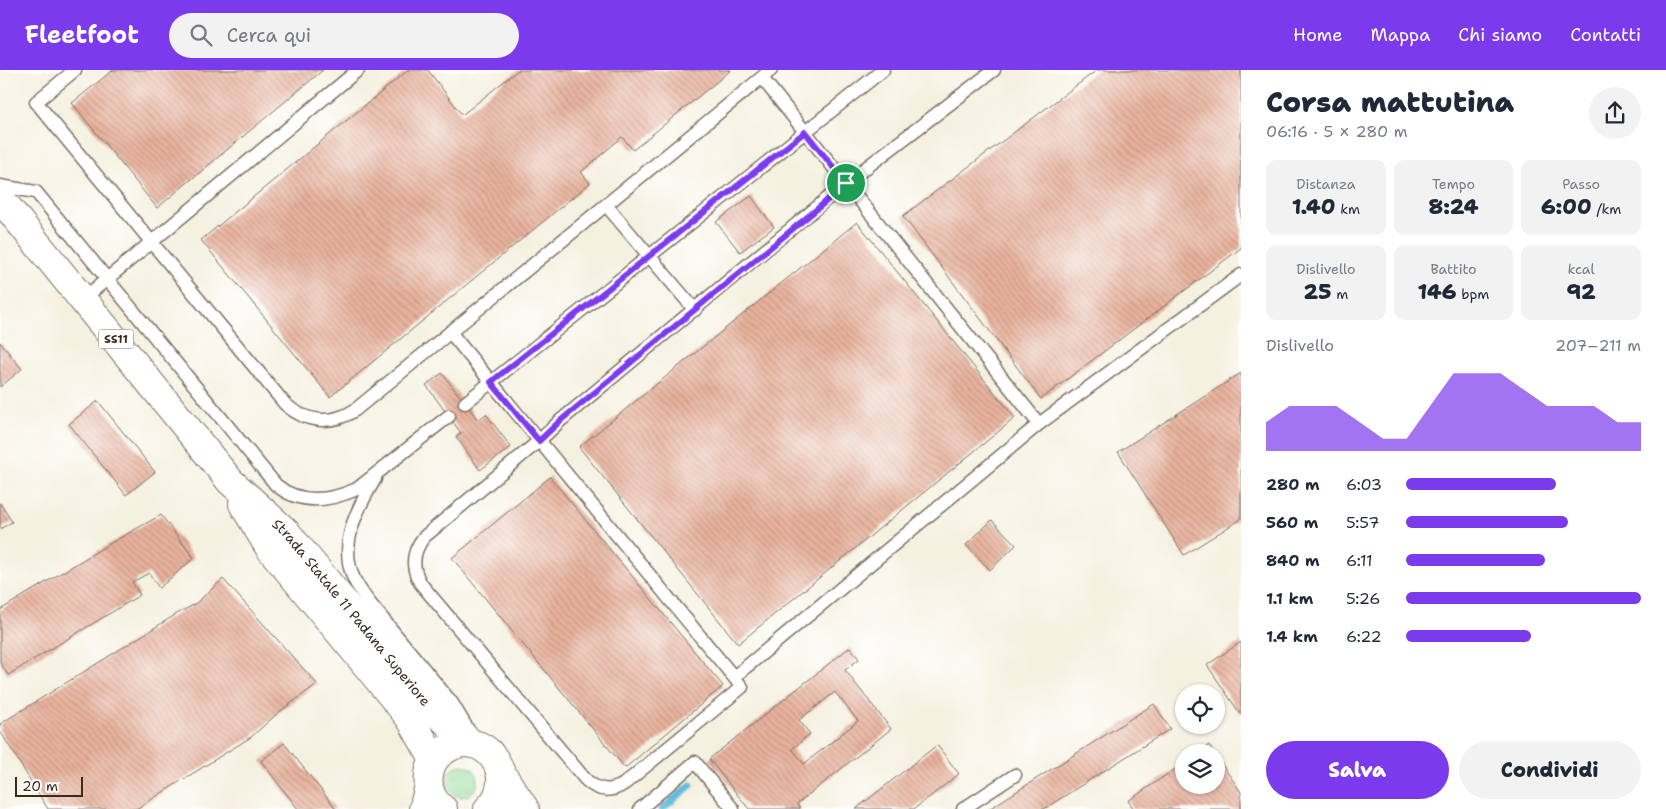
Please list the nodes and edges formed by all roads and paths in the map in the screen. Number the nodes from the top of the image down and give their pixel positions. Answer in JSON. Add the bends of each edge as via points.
{"nodes":[{"id":1,"x":75,"y":70,"type":"edge"},
{"id":2,"x":358,"y":70,"type":"edge"},
{"id":3,"x":883,"y":70,"type":"edge"},
{"id":4,"x":994,"y":70,"type":"edge"},
{"id":5,"x":766,"y":74,"type":"edge"},
{"id":6,"x":805,"y":132,"type":"junction"},
{"id":7,"x":846,"y":183,"type":"junction"},
{"id":8,"x":0,"y":186,"type":"edge"},
{"id":9,"x":0,"y":198,"type":"edge"},
{"id":10,"x":606,"y":205,"type":"junction"},
{"id":11,"x":151,"y":242,"type":"junction"},
{"id":12,"x":650,"y":256,"type":"junction"},
{"id":13,"x":1241,"y":274,"type":"edge"},
{"id":14,"x":106,"y":279,"type":"junction"},
{"id":15,"x":83,"y":299,"type":"junction"},
{"id":16,"x":695,"y":310,"type":"junction"},
{"id":17,"x":450,"y":332,"type":"junction"},
{"id":18,"x":491,"y":382,"type":"junction"},
{"id":19,"x":465,"y":403,"type":"dead end"},
{"id":20,"x":449,"y":416,"type":"dead end"},
{"id":21,"x":1039,"y":424,"type":"junction"},
{"id":22,"x":539,"y":441,"type":"junction"},
{"id":23,"x":377,"y":474,"type":"junction"},
{"id":24,"x":230,"y":481,"type":"junction"},
{"id":25,"x":734,"y":677,"type":"junction"},
{"id":26,"x":475,"y":745,"type":"junction"},
{"id":27,"x":431,"y":771,"type":"junction"},
{"id":28,"x":501,"y":773,"type":"junction"},
{"id":29,"x":1015,"y":775,"type":"dead end"},
{"id":30,"x":421,"y":809,"type":"edge"},
{"id":31,"x":443,"y":809,"type":"edge"},
{"id":32,"x":488,"y":809,"type":"edge"},
{"id":33,"x":525,"y":809,"type":"edge"},
{"id":34,"x":640,"y":809,"type":"edge"},
{"id":35,"x":733,"y":809,"type":"edge"},
{"id":36,"x":963,"y":809,"type":"edge"}],
"edges":[{"from":1,"to":11,"type":"lane","via":[[36,102]]},
{"from":2,"to":11,"type":"lane"},
{"from":3,"to":6,"type":"lane"},
{"from":4,"to":7,"type":"lane"},
{"from":5,"to":6,"type":"lane"},
{"from":5,"to":10,"type":"lane"},
{"from":6,"to":7,"type":"lane"},
{"from":6,"to":12,"type":"lane"},
{"from":7,"to":16,"type":"lane"},
{"from":7,"to":21,"type":"lane"},
{"from":8,"to":14,"type":"lane","via":[[36,192]]},
{"from":9,"to":15,"type":"main road","name":"Strada Statale 11 Padana Superiore","number":"SS11"},
{"from":10,"to":12,"type":"lane"},
{"from":10,"to":17,"type":"lane"},
{"from":11,"to":14,"type":"lane"},
{"from":11,"to":17,"type":"lane","via":[[285,404],[311,419],[334,419],[348,414]]},
{"from":12,"to":16,"type":"lane"},
{"from":12,"to":18,"type":"lane"},
{"from":13,"to":21,"type":"lane"},
{"from":14,"to":15,"type":"lane"},
{"from":14,"to":23,"type":"lane","via":[[285,493],[307,499],[324,499],[358,488]]},
{"from":15,"to":24,"type":"main road","name":"Strada Statale 11 Padana Superiore","number":"SS11"},
{"from":16,"to":22,"type":"lane"},
{"from":17,"to":18,"type":"lane"},
{"from":18,"to":19,"type":"lane"},
{"from":18,"to":22,"type":"lane"},
{"from":20,"to":23,"type":"lane"},
{"from":21,"to":25,"type":"lane"},
{"from":22,"to":25,"type":"lane"},
{"from":22,"to":25,"type":"lane","via":[[420,542],[414,566],[421,584],[585,780],[597,788],[613,790],[624,784],[742,686]]},
{"from":23,"to":26,"type":"lane","via":[[353,523],[348,554],[352,574],[368,601],[452,703]]},
{"from":24,"to":26,"type":"main road","name":"Strada Statale 11 Padana Superiore","number":"SS11","via":[[286,532],[431,708]]},
{"from":24,"to":27,"type":"main road","name":"Strada Statale 11 Padana Superiore","number":"SS11","via":[[269,547],[418,729]]},
{"from":26,"to":27,"type":"main road","via":[[454,745],[443,751]]},
{"from":26,"to":28,"type":"main road","name":"Strada Statale 11 Padana Superiore","number":"SS11","via":[[493,756]]},
{"from":27,"to":30,"type":"street"},
{"from":27,"to":31,"type":"main road","name":"Strada Statale 11 Padana Superiore","number":"SS11","via":[[433,798]]},
{"from":28,"to":32,"type":"main road","via":[[498,796]]},
{"from":28,"to":33,"type":"main road","name":"Strada Statale 11 Padana Superiore","number":"SS11"},
{"from":29,"to":36,"type":"lane"},
{"from":34,"to":35,"type":"lane","via":[[695,762]]}]}
